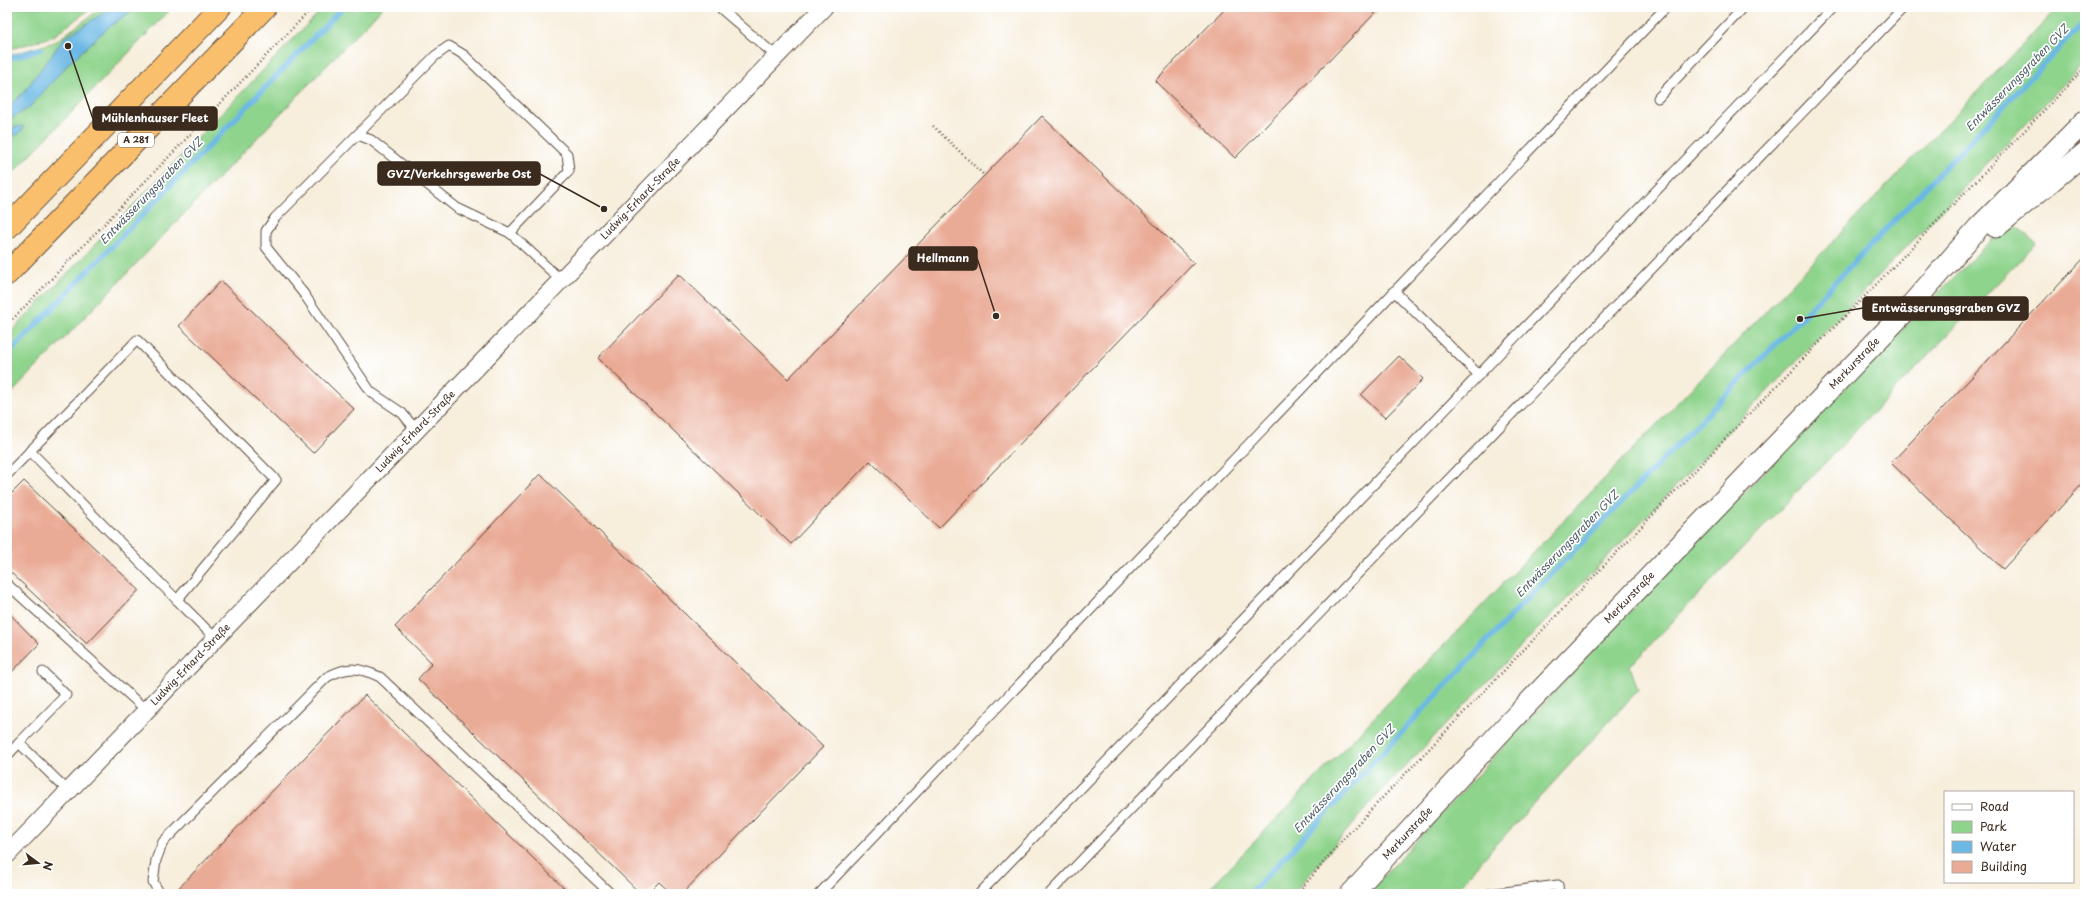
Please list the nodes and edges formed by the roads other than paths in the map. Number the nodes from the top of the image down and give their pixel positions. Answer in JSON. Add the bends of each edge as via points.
{"nodes":[{"id":1,"x":220,"y":7,"type":"edge"},
{"id":2,"x":265,"y":7,"type":"edge"},
{"id":3,"x":718,"y":7,"type":"edge"},
{"id":4,"x":824,"y":7,"type":"edge"},
{"id":5,"x":1666,"y":7,"type":"edge"},
{"id":6,"x":1744,"y":7,"type":"edge"},
{"id":7,"x":1833,"y":7,"type":"edge"},
{"id":8,"x":1904,"y":7,"type":"edge"},
{"id":9,"x":776,"y":56,"type":"junction"},
{"id":10,"x":1658,"y":98,"type":"dead end"},
{"id":11,"x":2085,"y":121,"type":"edge"},
{"id":12,"x":358,"y":135,"type":"junction"},
{"id":13,"x":2085,"y":153,"type":"edge"},
{"id":14,"x":7,"y":228,"type":"edge"},
{"id":15,"x":510,"y":233,"type":"junction"},
{"id":16,"x":7,"y":274,"type":"edge"},
{"id":17,"x":561,"y":280,"type":"junction"},
{"id":18,"x":1394,"y":291,"type":"junction"},
{"id":19,"x":1912,"y":304,"type":"junction"},
{"id":20,"x":1479,"y":375,"type":"junction"},
{"id":21,"x":416,"y":430,"type":"junction"},
{"id":22,"x":30,"y":451,"type":"junction"},
{"id":23,"x":7,"y":475,"type":"edge"},
{"id":24,"x":7,"y":584,"type":"edge"},
{"id":25,"x":177,"y":600,"type":"junction"},
{"id":26,"x":215,"y":638,"type":"junction"},
{"id":27,"x":43,"y":672,"type":"dead end"},
{"id":28,"x":146,"y":710,"type":"junction"},
{"id":29,"x":19,"y":743,"type":"junction"},
{"id":30,"x":7,"y":756,"type":"edge"},
{"id":31,"x":68,"y":791,"type":"junction"},
{"id":32,"x":7,"y":855,"type":"edge"},
{"id":33,"x":160,"y":894,"type":"edge"},
{"id":34,"x":611,"y":894,"type":"edge"},
{"id":35,"x":819,"y":894,"type":"edge"},
{"id":36,"x":979,"y":894,"type":"edge"},
{"id":37,"x":1049,"y":894,"type":"edge"},
{"id":38,"x":1351,"y":894,"type":"edge"},
{"id":39,"x":1489,"y":894,"type":"edge"},
{"id":40,"x":1559,"y":894,"type":"edge"}],
"edges":[{"from":1,"to":14,"type":"highway","number":"A 281"},
{"from":2,"to":16,"type":"highway","number":"A 281"},
{"from":3,"to":9,"type":"lane"},
{"from":4,"to":9,"type":"street","name":"Ludwig-Erhard-Straße"},
{"from":5,"to":18,"type":"lane"},
{"from":6,"to":10,"type":"lane"},
{"from":7,"to":20,"type":"lane"},
{"from":8,"to":37,"type":"lane"},
{"from":9,"to":17,"type":"street","name":"Ludwig-Erhard-Straße"},
{"from":11,"to":19,"type":"street","name":"Merkurstraße","via":[[1978,228]]},
{"from":12,"to":15,"type":"lane","via":[[371,140],[457,208]]},
{"from":12,"to":15,"type":"lane","via":[[435,56],[449,46],[464,55],[566,154],[569,171]]},
{"from":12,"to":21,"type":"lane","via":[[275,218],[266,231],[266,247],[304,294],[371,392],[402,413]]},
{"from":13,"to":19,"type":"street","name":"Merkurstraße","via":[[1983,238]]},
{"from":15,"to":17,"type":"lane"},
{"from":17,"to":21,"type":"street","name":"Ludwig-Erhard-Straße"},
{"from":18,"to":20,"type":"lane"},
{"from":18,"to":35,"type":"lane"},
{"from":19,"to":38,"type":"street","name":"Merkurstraße","via":[[1510,722]]},
{"from":20,"to":36,"type":"lane"},
{"from":21,"to":26,"type":"street","name":"Ludwig-Erhard-Straße"},
{"from":22,"to":23,"type":"lane"},
{"from":22,"to":25,"type":"lane"},
{"from":22,"to":25,"type":"lane","via":[[137,340],[276,480]]},
{"from":24,"to":28,"type":"lane"},
{"from":25,"to":26,"type":"lane"},
{"from":26,"to":28,"type":"street","name":"Ludwig-Erhard-Straße"},
{"from":27,"to":29,"type":"lane","via":[[66,695]]},
{"from":28,"to":31,"type":"street","name":"Ludwig-Erhard-Straße"},
{"from":29,"to":30,"type":"lane"},
{"from":29,"to":31,"type":"lane"},
{"from":31,"to":32,"type":"street","name":"Ludwig-Erhard-Straße"},
{"from":33,"to":34,"type":"lane","via":[[153,882],[156,860],[163,842],[327,677],[344,669],[362,669],[380,677]]},
{"from":39,"to":40,"type":"lane","via":[[1558,885]]}]}
